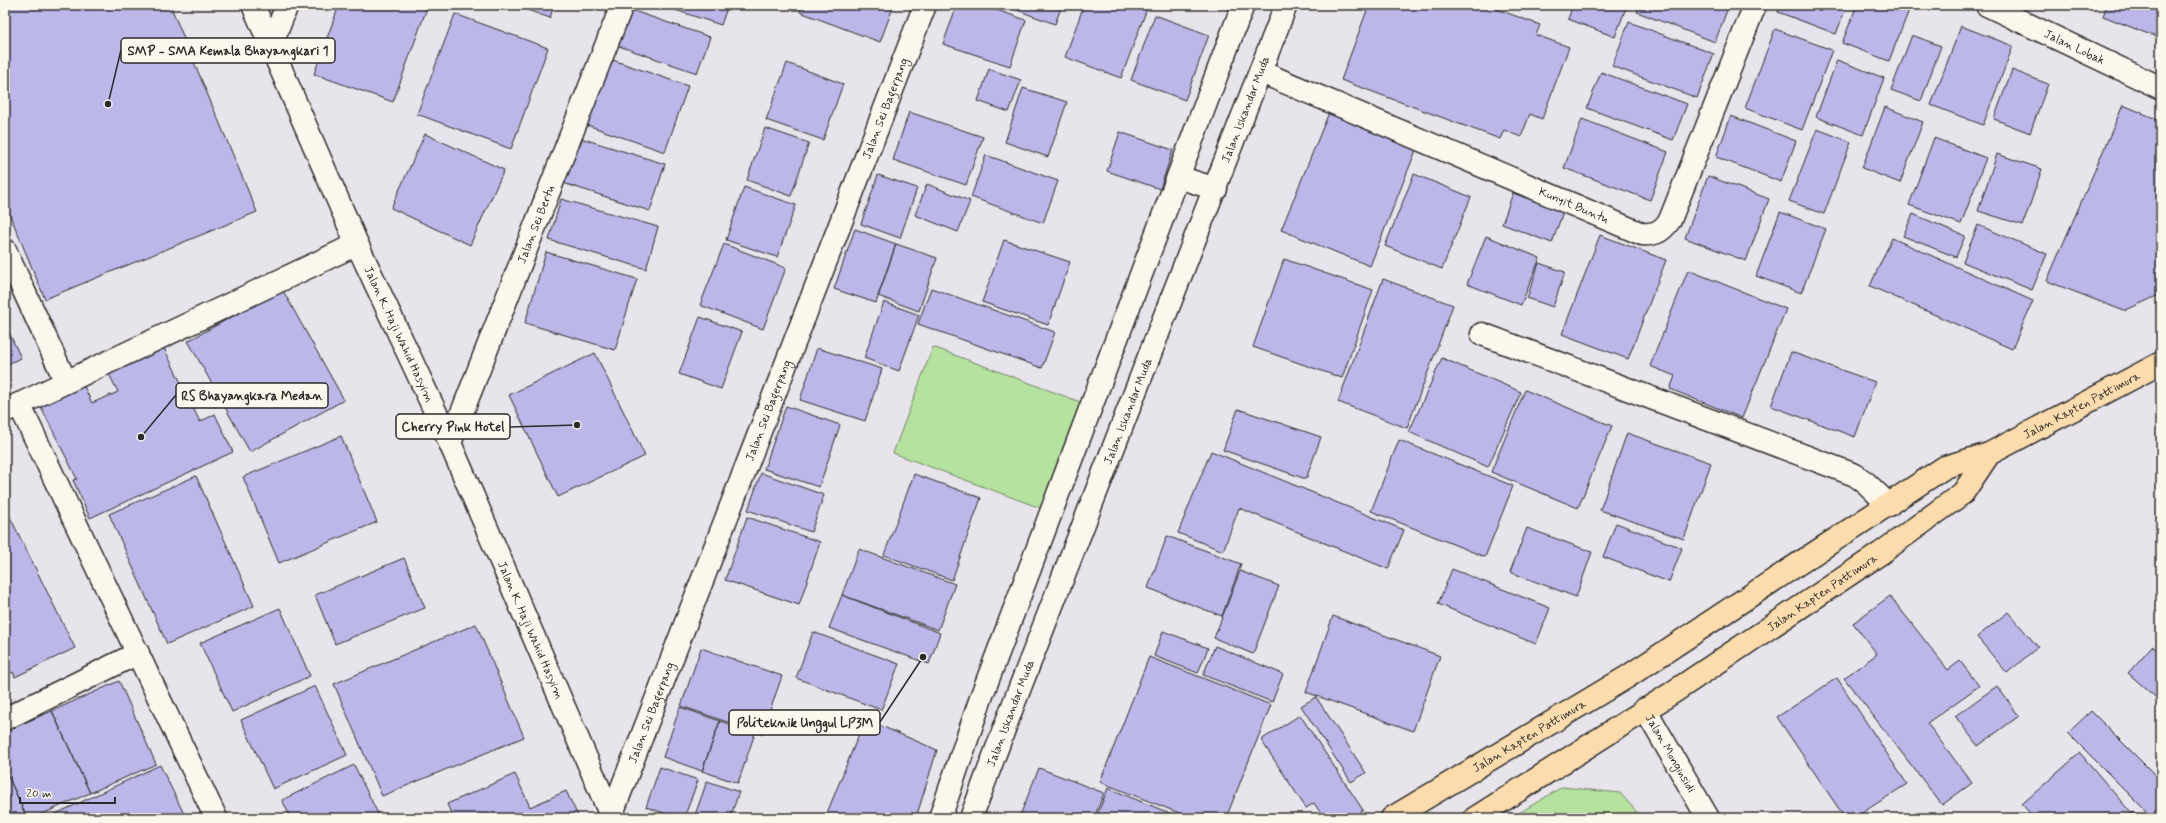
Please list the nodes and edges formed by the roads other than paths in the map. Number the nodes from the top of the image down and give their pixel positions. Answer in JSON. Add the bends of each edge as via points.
{"nodes":[{"id":1,"x":253,"y":5,"type":"edge"},
{"id":2,"x":286,"y":5,"type":"edge"},
{"id":3,"x":622,"y":5,"type":"edge"},
{"id":4,"x":925,"y":5,"type":"edge"},
{"id":5,"x":1244,"y":5,"type":"edge"},
{"id":6,"x":1286,"y":5,"type":"edge"},
{"id":7,"x":1755,"y":5,"type":"edge"},
{"id":8,"x":1987,"y":5,"type":"edge"},
{"id":9,"x":270,"y":46,"type":"junction"},
{"id":10,"x":1261,"y":72,"type":"junction"},
{"id":11,"x":2161,"y":88,"type":"edge"},
{"id":12,"x":1178,"y":177,"type":"junction"},
{"id":13,"x":1216,"y":189,"type":"junction"},
{"id":14,"x":356,"y":244,"type":"junction"},
{"id":15,"x":5,"y":250,"type":"edge"},
{"id":16,"x":1482,"y":334,"type":"dead end"},
{"id":17,"x":2161,"y":363,"type":"edge"},
{"id":18,"x":66,"y":382,"type":"junction"},
{"id":19,"x":12,"y":407,"type":"edge"},
{"id":20,"x":450,"y":443,"type":"junction"},
{"id":21,"x":1989,"y":454,"type":"junction"},
{"id":22,"x":1889,"y":505,"type":"junction"},
{"id":23,"x":138,"y":653,"type":"junction"},
{"id":24,"x":1645,"y":709,"type":"junction"},
{"id":25,"x":5,"y":718,"type":"edge"},
{"id":26,"x":611,"y":817,"type":"edge"},
{"id":27,"x":216,"y":818,"type":"edge"},
{"id":28,"x":940,"y":818,"type":"edge"},
{"id":29,"x":971,"y":818,"type":"edge"},
{"id":30,"x":1392,"y":818,"type":"edge"},
{"id":31,"x":1475,"y":818,"type":"edge"},
{"id":32,"x":1708,"y":818,"type":"edge"}],
"edges":[{"from":1,"to":9,"type":"street","name":"Jalan K. Haji Wahid Hasyim"},
{"from":2,"to":9,"type":"street"},
{"from":3,"to":20,"type":"street","name":"Jalan Sei Bertu"},
{"from":4,"to":26,"type":"street","name":"Jalan Sei Bagerpang"},
{"from":5,"to":12,"type":"street"},
{"from":6,"to":10,"type":"street","name":"Jalan Iskandar Muda"},
{"from":7,"to":10,"type":"street","name":"Kunyit Buntu","via":[[1670,220],[1654,235],[1642,234]]},
{"from":8,"to":11,"type":"street","name":"Jalan Lobak"},
{"from":9,"to":14,"type":"street","name":"Jalan K. Haji Wahid Hasyim","via":[[288,81]]},
{"from":10,"to":13,"type":"street","name":"Jalan Iskandar Muda"},
{"from":12,"to":13,"type":"street"},
{"from":12,"to":28,"type":"street","via":[[982,695]]},
{"from":13,"to":29,"type":"street","name":"Jalan Iskandar Muda"},
{"from":14,"to":18,"type":"street"},
{"from":14,"to":20,"type":"street","name":"Jalan K. Haji Wahid Hasyim"},
{"from":15,"to":18,"type":"street"},
{"from":16,"to":22,"type":"street","via":[[1855,475]]},
{"from":17,"to":21,"type":"main road","name":"Jalan Kapten Pattimura"},
{"from":18,"to":19,"type":"street"},
{"from":19,"to":23,"type":"street"},
{"from":20,"to":26,"type":"street","name":"Jalan K. Haji Wahid Hasyim"},
{"from":21,"to":22,"type":"main road","name":"Jalan Kapten Pattimura","via":[[1945,467]]},
{"from":21,"to":24,"type":"main road","name":"Jalan Kapten Pattimura","via":[[1963,492],[1881,554]]},
{"from":22,"to":30,"type":"main road","name":"Jalan Kapten Pattimura","via":[[1627,677]]},
{"from":23,"to":25,"type":"street"},
{"from":23,"to":27,"type":"street"},
{"from":24,"to":31,"type":"main road","name":"Jalan Kapten Pattimura"},
{"from":24,"to":32,"type":"street","name":"Jalan Monginsidi"}]}
